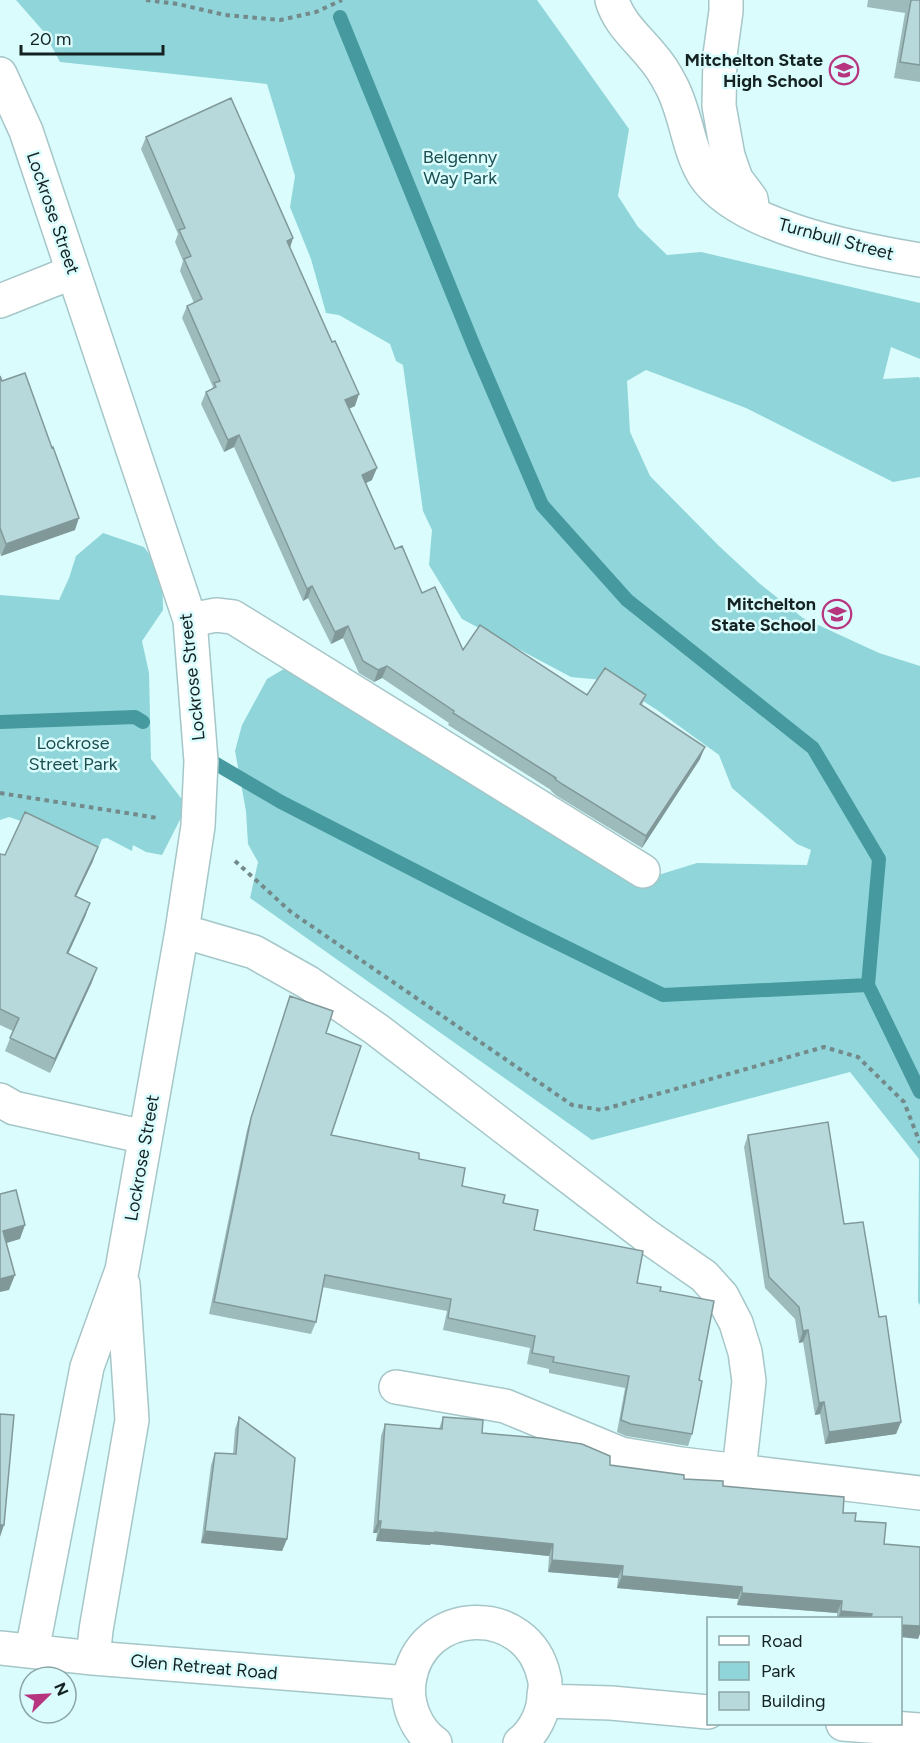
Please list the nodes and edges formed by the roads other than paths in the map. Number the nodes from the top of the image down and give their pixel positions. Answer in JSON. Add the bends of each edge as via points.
{"nodes":[{"id":1,"x":612,"y":0,"type":"edge"},
{"id":2,"x":726,"y":0,"type":"edge"},
{"id":3,"x":0,"y":74,"type":"edge"},
{"id":4,"x":753,"y":214,"type":"junction"},
{"id":5,"x":920,"y":260,"type":"edge"},
{"id":6,"x":73,"y":272,"type":"junction"},
{"id":7,"x":0,"y":301,"type":"edge"},
{"id":8,"x":190,"y":620,"type":"junction"},
{"id":9,"x":643,"y":871,"type":"dead end"},
{"id":10,"x":182,"y":931,"type":"junction"},
{"id":11,"x":0,"y":1100,"type":"edge"},
{"id":12,"x":145,"y":1137,"type":"junction"},
{"id":13,"x":122,"y":1270,"type":"junction"},
{"id":14,"x":396,"y":1388,"type":"dead end"},
{"id":15,"x":739,"y":1471,"type":"junction"},
{"id":16,"x":920,"y":1493,"type":"edge"},
{"id":17,"x":0,"y":1648,"type":"edge"},
{"id":18,"x":32,"y":1651,"type":"junction"},
{"id":19,"x":93,"y":1658,"type":"junction"},
{"id":20,"x":409,"y":1683,"type":"junction"},
{"id":21,"x":544,"y":1701,"type":"junction"},
{"id":22,"x":707,"y":1712,"type":"edge"},
{"id":23,"x":856,"y":1725,"type":"edge"},
{"id":24,"x":920,"y":1730,"type":"edge"},
{"id":25,"x":435,"y":1743,"type":"edge"},
{"id":26,"x":520,"y":1743,"type":"edge"}],
"edges":[{"from":1,"to":4,"type":"street","name":"Turnbull Street","via":[[626,27],[653,56],[673,87],[704,175],[724,198]]},
{"from":2,"to":4,"type":"street","via":[[719,106],[728,156],[736,179],[751,199]]},
{"from":3,"to":6,"type":"street","name":"Lockrose Street","via":[[26,131]]},
{"from":4,"to":5,"type":"street","name":"Turnbull Street","via":[[786,229]]},
{"from":6,"to":7,"type":"street"},
{"from":6,"to":8,"type":"street","name":"Lockrose Street"},
{"from":8,"to":9,"type":"street","via":[[216,615],[232,617]]},
{"from":8,"to":10,"type":"street","name":"Lockrose Street","via":[[201,761],[198,826]]},
{"from":10,"to":12,"type":"street","name":"Lockrose Street"},
{"from":10,"to":15,"type":"street","via":[[254,952],[309,983],[704,1276],[722,1296],[745,1352],[749,1381]]},
{"from":11,"to":12,"type":"street","via":[[14,1108]]},
{"from":12,"to":13,"type":"street","name":"Lockrose Street"},
{"from":13,"to":18,"type":"street","name":"Lockrose Street","via":[[87,1367]]},
{"from":13,"to":19,"type":"street","name":"Lockrose Street","via":[[132,1420]]},
{"from":14,"to":15,"type":"street","via":[[505,1406],[621,1454]]},
{"from":15,"to":16,"type":"street"},
{"from":17,"to":18,"type":"street","name":"Glen Retreat Road"},
{"from":18,"to":19,"type":"street","name":"Glen Retreat Road"},
{"from":19,"to":20,"type":"street","name":"Glen Retreat Road"},
{"from":20,"to":21,"type":"street","via":[[414,1662],[426,1643],[443,1630],[485,1622],[506,1628],[524,1640],[545,1678]]},
{"from":20,"to":25,"type":"street","via":[[410,1704],[418,1725]]},
{"from":21,"to":22,"type":"street"},
{"from":21,"to":26,"type":"street","via":[[538,1720]]},
{"from":23,"to":24,"type":"street"}]}
